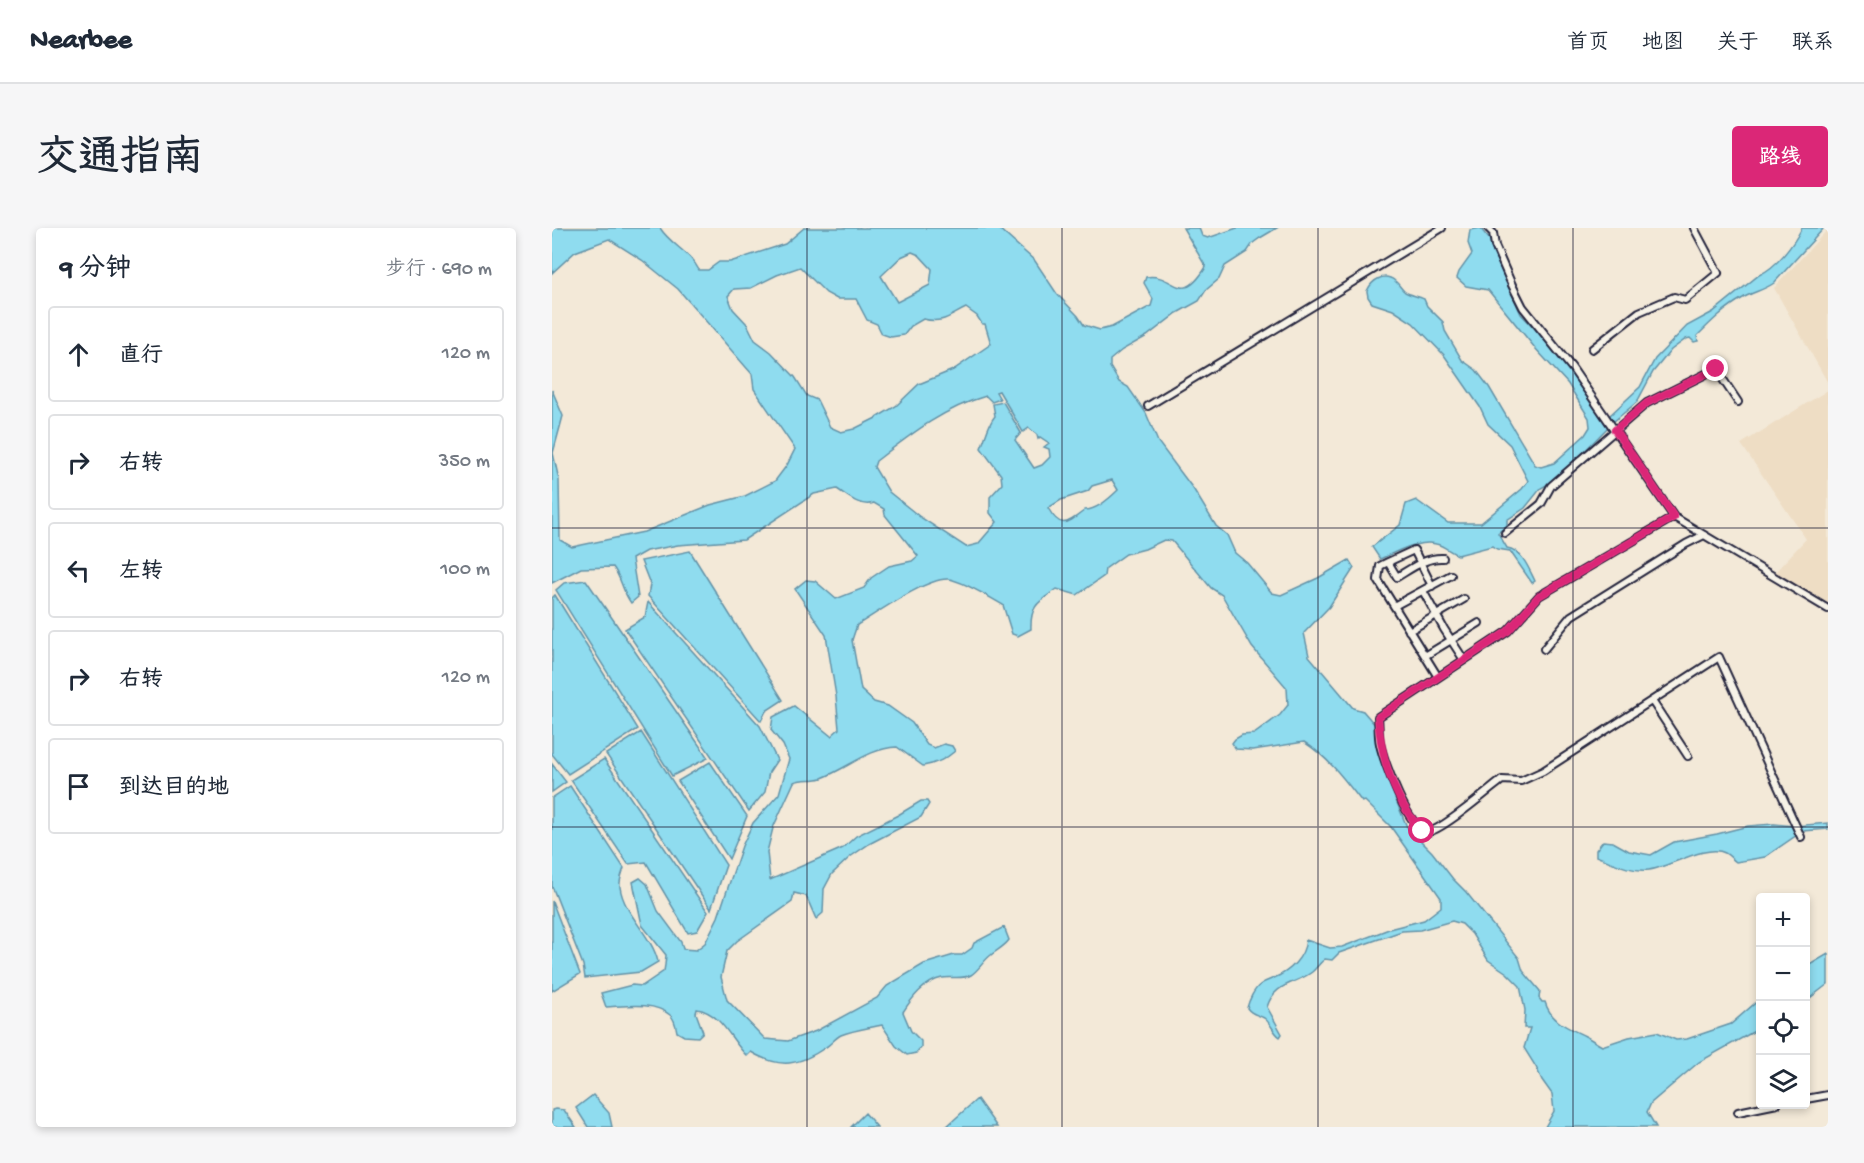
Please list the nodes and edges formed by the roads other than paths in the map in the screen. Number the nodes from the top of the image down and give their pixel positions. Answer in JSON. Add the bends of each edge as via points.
{"nodes":[{"id":1,"x":1442,"y":228,"type":"edge"},
{"id":2,"x":1488,"y":228,"type":"edge"},
{"id":3,"x":1694,"y":228,"type":"edge"},
{"id":4,"x":1592,"y":349,"type":"dead end"},
{"id":5,"x":1738,"y":402,"type":"dead end"},
{"id":6,"x":1148,"y":406,"type":"dead end"},
{"id":7,"x":1613,"y":428,"type":"junction"},
{"id":8,"x":1674,"y":517,"type":"junction"},
{"id":9,"x":1505,"y":533,"type":"dead end"},
{"id":10,"x":1704,"y":535,"type":"junction"},
{"id":11,"x":1443,"y":558,"type":"dead end"},
{"id":12,"x":1388,"y":562,"type":"junction"},
{"id":13,"x":1421,"y":563,"type":"junction"},
{"id":14,"x":1451,"y":575,"type":"dead end"},
{"id":15,"x":1432,"y":585,"type":"junction"},
{"id":16,"x":1423,"y":591,"type":"junction"},
{"id":17,"x":1464,"y":599,"type":"dead end"},
{"id":18,"x":1394,"y":606,"type":"junction"},
{"id":19,"x":1828,"y":609,"type":"edge"},
{"id":20,"x":1436,"y":615,"type":"junction"},
{"id":21,"x":1479,"y":623,"type":"dead end"},
{"id":22,"x":1409,"y":631,"type":"junction"},
{"id":23,"x":1451,"y":640,"type":"junction"},
{"id":24,"x":1544,"y":649,"type":"dead end"},
{"id":25,"x":1425,"y":656,"type":"junction"},
{"id":26,"x":1464,"y":660,"type":"junction"},
{"id":27,"x":1438,"y":677,"type":"junction"},
{"id":28,"x":1652,"y":701,"type":"junction"},
{"id":29,"x":1688,"y":756,"type":"dead end"},
{"id":30,"x":1800,"y":836,"type":"dead end"},
{"id":31,"x":1828,"y":1095,"type":"edge"},
{"id":32,"x":1810,"y":1098,"type":"edge"},
{"id":33,"x":1756,"y":1108,"type":"edge"},
{"id":34,"x":1738,"y":1112,"type":"dead end"}],
"edges":[{"from":1,"to":6,"type":"street"},
{"from":2,"to":7,"type":"street","via":[[1524,307]]},
{"from":3,"to":4,"type":"street","via":[[1718,273],[1685,300],[1674,297],[1639,312]]},
{"from":5,"to":7,"type":"street","via":[[1716,369],[1647,403]]},
{"from":7,"to":8,"type":"street"},
{"from":7,"to":9,"type":"street","via":[[1551,486],[1541,504]]},
{"from":8,"to":10,"type":"street"},
{"from":8,"to":26,"type":"street","via":[[1539,596],[1508,631]]},
{"from":10,"to":19,"type":"street"},
{"from":10,"to":24,"type":"street","via":[[1571,616]]},
{"from":11,"to":13,"type":"street","via":[[1432,557]]},
{"from":12,"to":13,"type":"street","via":[[1414,550]]},
{"from":12,"to":13,"type":"street","via":[[1397,577]]},
{"from":12,"to":18,"type":"street","via":[[1380,566],[1378,580]]},
{"from":13,"to":15,"type":"street"},
{"from":14,"to":15,"type":"street"},
{"from":15,"to":16,"type":"street"},
{"from":16,"to":18,"type":"street"},
{"from":16,"to":20,"type":"street"},
{"from":17,"to":20,"type":"street"},
{"from":18,"to":22,"type":"street"},
{"from":20,"to":22,"type":"street"},
{"from":20,"to":23,"type":"street"},
{"from":21,"to":23,"type":"street"},
{"from":22,"to":25,"type":"street"},
{"from":23,"to":25,"type":"street"},
{"from":23,"to":26,"type":"street"},
{"from":25,"to":27,"type":"street"},
{"from":26,"to":27,"type":"street"},
{"from":27,"to":28,"type":"street","via":[[1378,717],[1380,744],[1395,789],[1412,819],[1425,832],[1442,826],[1502,780],[1521,781],[1543,771]]},
{"from":28,"to":29,"type":"street"},
{"from":28,"to":30,"type":"street","via":[[1719,657]]},
{"from":31,"to":32,"type":"street"},
{"from":33,"to":34,"type":"street"}]}
